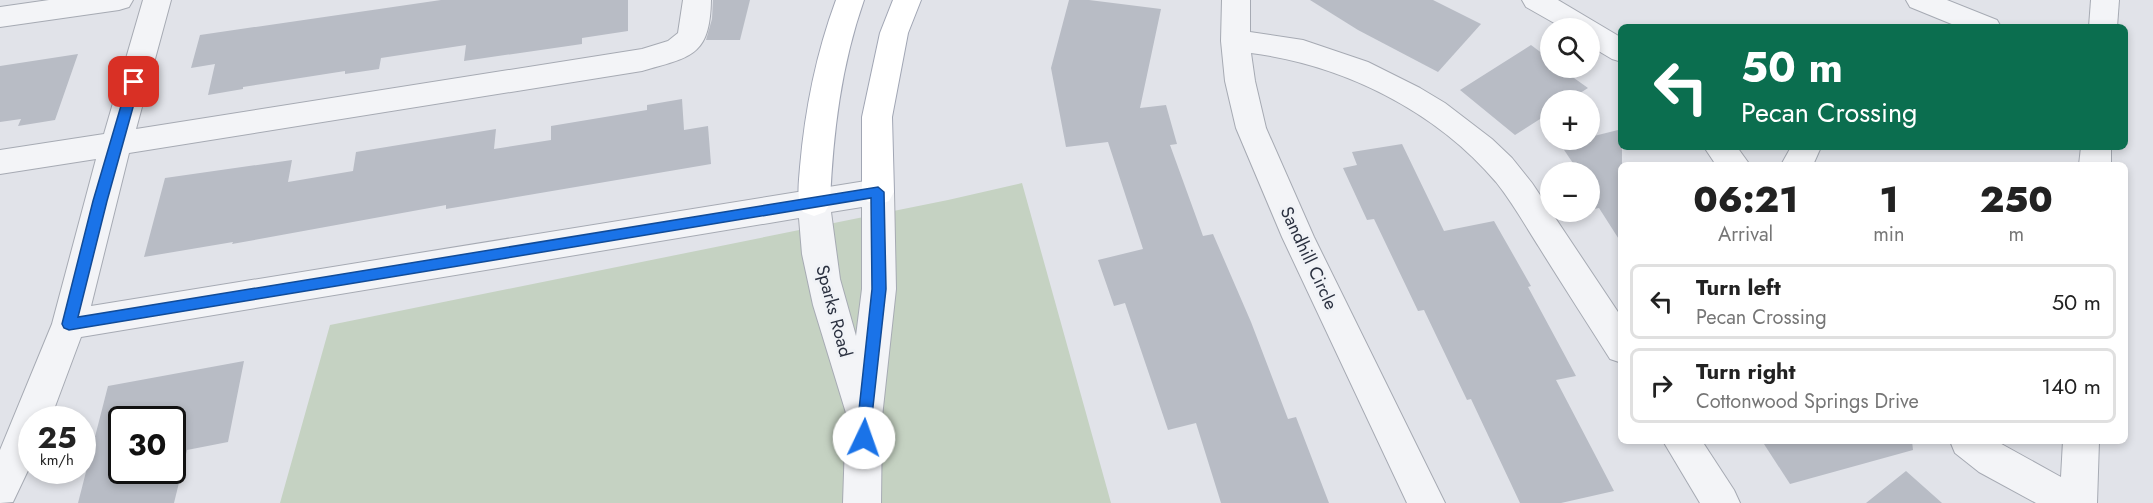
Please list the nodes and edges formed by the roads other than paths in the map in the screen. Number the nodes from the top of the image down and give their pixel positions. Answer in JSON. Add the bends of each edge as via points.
{"nodes":[{"id":1,"x":119,"y":0,"type":"edge"},
{"id":2,"x":158,"y":0,"type":"edge"},
{"id":3,"x":697,"y":0,"type":"edge"},
{"id":4,"x":850,"y":0,"type":"edge"},
{"id":5,"x":908,"y":0,"type":"edge"},
{"id":6,"x":1236,"y":0,"type":"edge"},
{"id":7,"x":1536,"y":0,"type":"edge"},
{"id":8,"x":1920,"y":0,"type":"edge"},
{"id":9,"x":2105,"y":0,"type":"edge"},
{"id":10,"x":0,"y":17,"type":"edge"},
{"id":11,"x":1568,"y":18,"type":"edge"},
{"id":12,"x":1980,"y":24,"type":"edge"},
{"id":13,"x":2103,"y":24,"type":"edge"},
{"id":14,"x":1600,"y":38,"type":"edge"},
{"id":15,"x":1235,"y":41,"type":"junction"},
{"id":16,"x":1618,"y":50,"type":"edge"},
{"id":17,"x":116,"y":144,"type":"junction"},
{"id":18,"x":1722,"y":150,"type":"edge"},
{"id":19,"x":0,"y":162,"type":"edge"},
{"id":20,"x":1732,"y":162,"type":"edge"},
{"id":21,"x":878,"y":192,"type":"junction"},
{"id":22,"x":814,"y":203,"type":"junction"},
{"id":23,"x":69,"y":324,"type":"junction"},
{"id":24,"x":1618,"y":342,"type":"edge"},
{"id":25,"x":38,"y":406,"type":"edge"},
{"id":26,"x":864,"y":417,"type":"junction"},
{"id":27,"x":1683,"y":444,"type":"edge"},
{"id":28,"x":1972,"y":444,"type":"edge"},
{"id":29,"x":2081,"y":444,"type":"edge"},
{"id":30,"x":18,"y":451,"type":"edge"},
{"id":31,"x":0,"y":490,"type":"edge"},
{"id":32,"x":862,"y":503,"type":"edge"},
{"id":33,"x":1426,"y":503,"type":"edge"},
{"id":34,"x":1721,"y":503,"type":"edge"},
{"id":35,"x":2073,"y":503,"type":"edge"},
{"id":36,"x":2078,"y":503,"type":"edge"}],
"edges":[{"from":1,"to":10,"type":"street"},
{"from":2,"to":17,"type":"street"},
{"from":3,"to":17,"type":"street","via":[[697,27],[692,40],[678,49],[642,60]]},
{"from":4,"to":22,"type":"main road","via":[[829,63],[817,133]]},
{"from":5,"to":21,"type":"main road","via":[[894,33],[877,117]]},
{"from":6,"to":15,"type":"street","name":"Sandhill Circle"},
{"from":7,"to":11,"type":"street"},
{"from":8,"to":12,"type":"street"},
{"from":9,"to":13,"type":"street"},
{"from":14,"to":16,"type":"street"},
{"from":15,"to":24,"type":"street","via":[[1301,51],[1331,60],[1371,76],[1449,120],[1502,168],[1521,192]]},
{"from":15,"to":33,"type":"street","name":"Sandhill Circle","via":[[1251,128],[1303,247]]},
{"from":17,"to":19,"type":"street"},
{"from":17,"to":23,"type":"street"},
{"from":18,"to":20,"type":"street"},
{"from":21,"to":22,"type":"street"},
{"from":21,"to":26,"type":"street","name":"Sparks Road","via":[[879,289]]},
{"from":22,"to":23,"type":"street"},
{"from":22,"to":26,"type":"street","name":"Sparks Road","via":[[814,229],[828,297]]},
{"from":23,"to":25,"type":"street"},
{"from":26,"to":32,"type":"street","name":"Sparks Road"},
{"from":27,"to":34,"type":"street"},
{"from":28,"to":35,"type":"street","via":[[1992,460]]},
{"from":29,"to":36,"type":"street"},
{"from":30,"to":31,"type":"street"}]}
